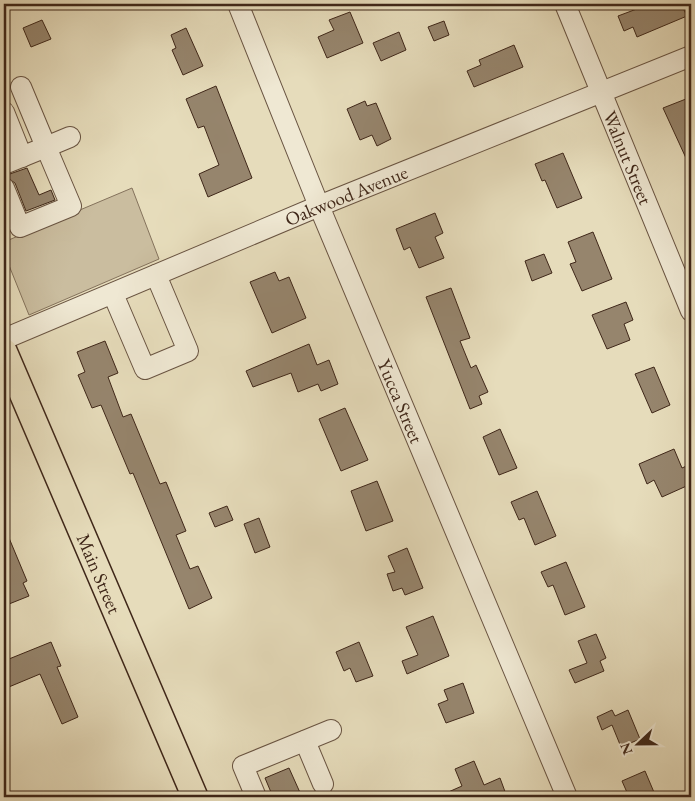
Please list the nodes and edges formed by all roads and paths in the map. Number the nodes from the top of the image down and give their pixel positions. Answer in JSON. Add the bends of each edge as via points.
{"nodes":[{"id":1,"x":238,"y":4,"type":"edge"},
{"id":2,"x":565,"y":4,"type":"edge"},
{"id":3,"x":691,"y":56,"type":"edge"},
{"id":4,"x":21,"y":87,"type":"dead end"},
{"id":5,"x":602,"y":92,"type":"junction"},
{"id":6,"x":4,"y":112,"type":"edge"},
{"id":7,"x":70,"y":136,"type":"dead end"},
{"id":8,"x":46,"y":147,"type":"junction"},
{"id":9,"x":13,"y":161,"type":"edge"},
{"id":10,"x":4,"y":188,"type":"edge"},
{"id":11,"x":319,"y":206,"type":"junction"},
{"id":12,"x":156,"y":275,"type":"junction"},
{"id":13,"x":114,"y":294,"type":"junction"},
{"id":14,"x":691,"y":311,"type":"edge"},
{"id":15,"x":4,"y":339,"type":"edge"},
{"id":16,"x":4,"y":351,"type":"edge"},
{"id":17,"x":330,"y":730,"type":"dead end"},
{"id":18,"x":305,"y":741,"type":"junction"},
{"id":19,"x":323,"y":784,"type":"dead end"},
{"id":20,"x":195,"y":797,"type":"edge"},
{"id":21,"x":256,"y":797,"type":"edge"},
{"id":22,"x":567,"y":797,"type":"edge"}],
"edges":[{"from":1,"to":11,"type":"street","name":"Yucca Street"},
{"from":2,"to":5,"type":"street","name":"Walnut Street"},
{"from":3,"to":5,"type":"street","name":"Oakwood Avenue"},
{"from":4,"to":8,"type":"street"},
{"from":5,"to":11,"type":"street","name":"Oakwood Avenue"},
{"from":5,"to":14,"type":"street","name":"Walnut Street"},
{"from":6,"to":9,"type":"street"},
{"from":7,"to":8,"type":"street"},
{"from":8,"to":9,"type":"street"},
{"from":8,"to":10,"type":"street","via":[[71,206],[20,227]]},
{"from":11,"to":12,"type":"street","name":"Oakwood Avenue"},
{"from":11,"to":22,"type":"street","name":"Yucca Street"},
{"from":12,"to":13,"type":"street","name":"Oakwood Avenue"},
{"from":12,"to":13,"type":"street","via":[[188,352],[145,370]]},
{"from":13,"to":15,"type":"street","name":"Oakwood Avenue"},
{"from":16,"to":20,"type":"main road","name":"Main Street"},
{"from":17,"to":18,"type":"street"},
{"from":18,"to":19,"type":"street"},
{"from":18,"to":21,"type":"street","via":[[243,766]]}]}
